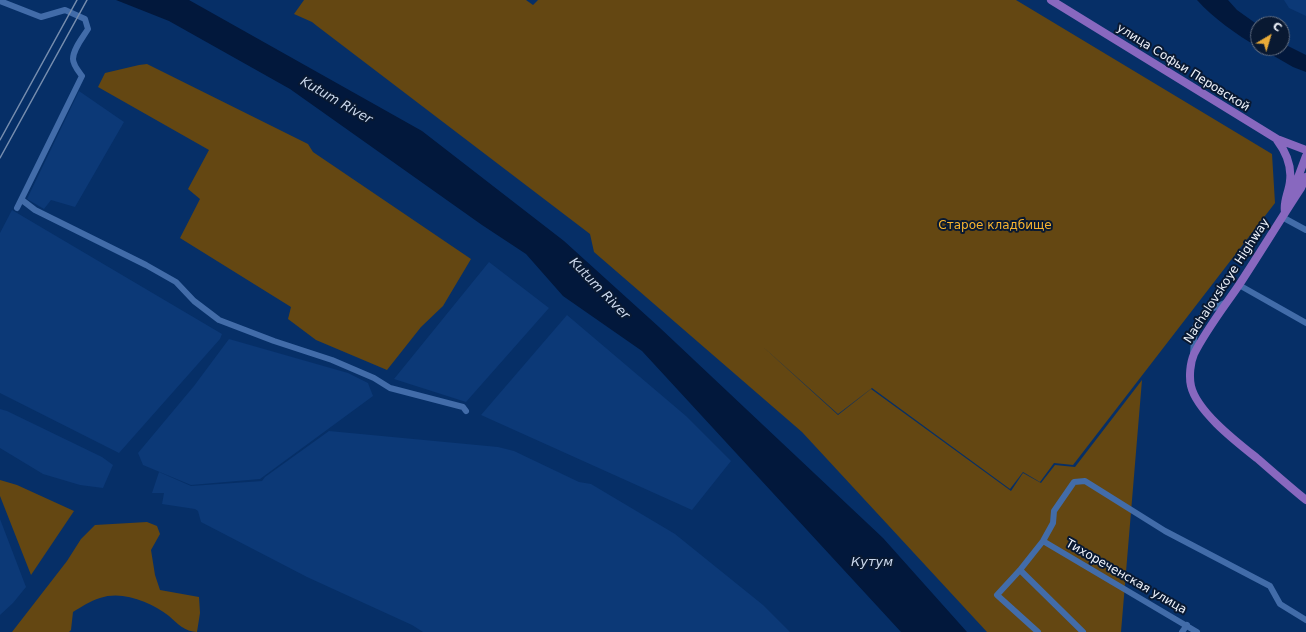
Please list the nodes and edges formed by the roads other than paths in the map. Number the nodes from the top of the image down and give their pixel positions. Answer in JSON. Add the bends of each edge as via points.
{"nodes":[{"id":1,"x":1051,"y":0,"type":"edge"},
{"id":2,"x":0,"y":1,"type":"edge"},
{"id":3,"x":1276,"y":139,"type":"junction"},
{"id":4,"x":1306,"y":150,"type":"edge"},
{"id":5,"x":1306,"y":156,"type":"edge"},
{"id":6,"x":1306,"y":177,"type":"edge"},
{"id":7,"x":1306,"y":189,"type":"edge"},
{"id":8,"x":22,"y":200,"type":"junction"},
{"id":9,"x":17,"y":208,"type":"dead end"},
{"id":10,"x":1283,"y":215,"type":"junction"},
{"id":11,"x":1306,"y":230,"type":"edge"},
{"id":12,"x":1239,"y":285,"type":"junction"},
{"id":13,"x":1228,"y":301,"type":"junction"},
{"id":14,"x":1306,"y":323,"type":"edge"},
{"id":15,"x":1192,"y":362,"type":"junction"},
{"id":16,"x":466,"y":411,"type":"dead end"},
{"id":17,"x":1306,"y":500,"type":"edge"},
{"id":18,"x":1043,"y":541,"type":"junction"},
{"id":19,"x":1020,"y":570,"type":"junction"},
{"id":20,"x":1306,"y":620,"type":"edge"},
{"id":21,"x":1187,"y":625,"type":"junction"},
{"id":22,"x":1038,"y":632,"type":"edge"},
{"id":23,"x":1083,"y":632,"type":"edge"},
{"id":24,"x":1182,"y":632,"type":"edge"},
{"id":25,"x":1197,"y":632,"type":"edge"}],
"edges":[{"from":1,"to":3,"type":"main road","name":"улица Софьи Перовской"},
{"from":2,"to":8,"type":"street","via":[[41,17],[64,10],[85,20],[88,29],[73,59],[82,76]]},
{"from":3,"to":4,"type":"main road","name":"улица Софьи Перовской"},
{"from":3,"to":10,"type":"main road","via":[[1289,162],[1290,181]]},
{"from":5,"to":10,"type":"main road"},
{"from":6,"to":10,"type":"main road"},
{"from":7,"to":10,"type":"main road"},
{"from":8,"to":9,"type":"street"},
{"from":8,"to":16,"type":"street","via":[[35,210],[176,282],[194,301],[219,320],[332,360],[374,378],[390,388],[464,407]]},
{"from":10,"to":11,"type":"street"},
{"from":10,"to":12,"type":"main road","name":"Nachalovskoye Highway"},
{"from":12,"to":13,"type":"main road","name":"Nachalovskoye Highway"},
{"from":12,"to":14,"type":"street"},
{"from":13,"to":15,"type":"main road","name":"Nachalovskoye Highway","via":[[1194,354]]},
{"from":13,"to":15,"type":"street","via":[[1205,312],[1195,327]]},
{"from":15,"to":17,"type":"main road","name":"Nachalovskoye Highway","via":[[1191,387],[1204,411]]},
{"from":18,"to":19,"type":"street"},
{"from":18,"to":20,"type":"street","via":[[1053,523],[1054,511],[1074,482],[1085,481],[1165,531],[1270,586],[1280,604]]},
{"from":18,"to":21,"type":"street","name":"Тихореченская улица"},
{"from":19,"to":22,"type":"street","via":[[998,595]]},
{"from":19,"to":23,"type":"street"},
{"from":21,"to":24,"type":"street"},
{"from":21,"to":25,"type":"street","name":"Тихореченская улица"}]}
